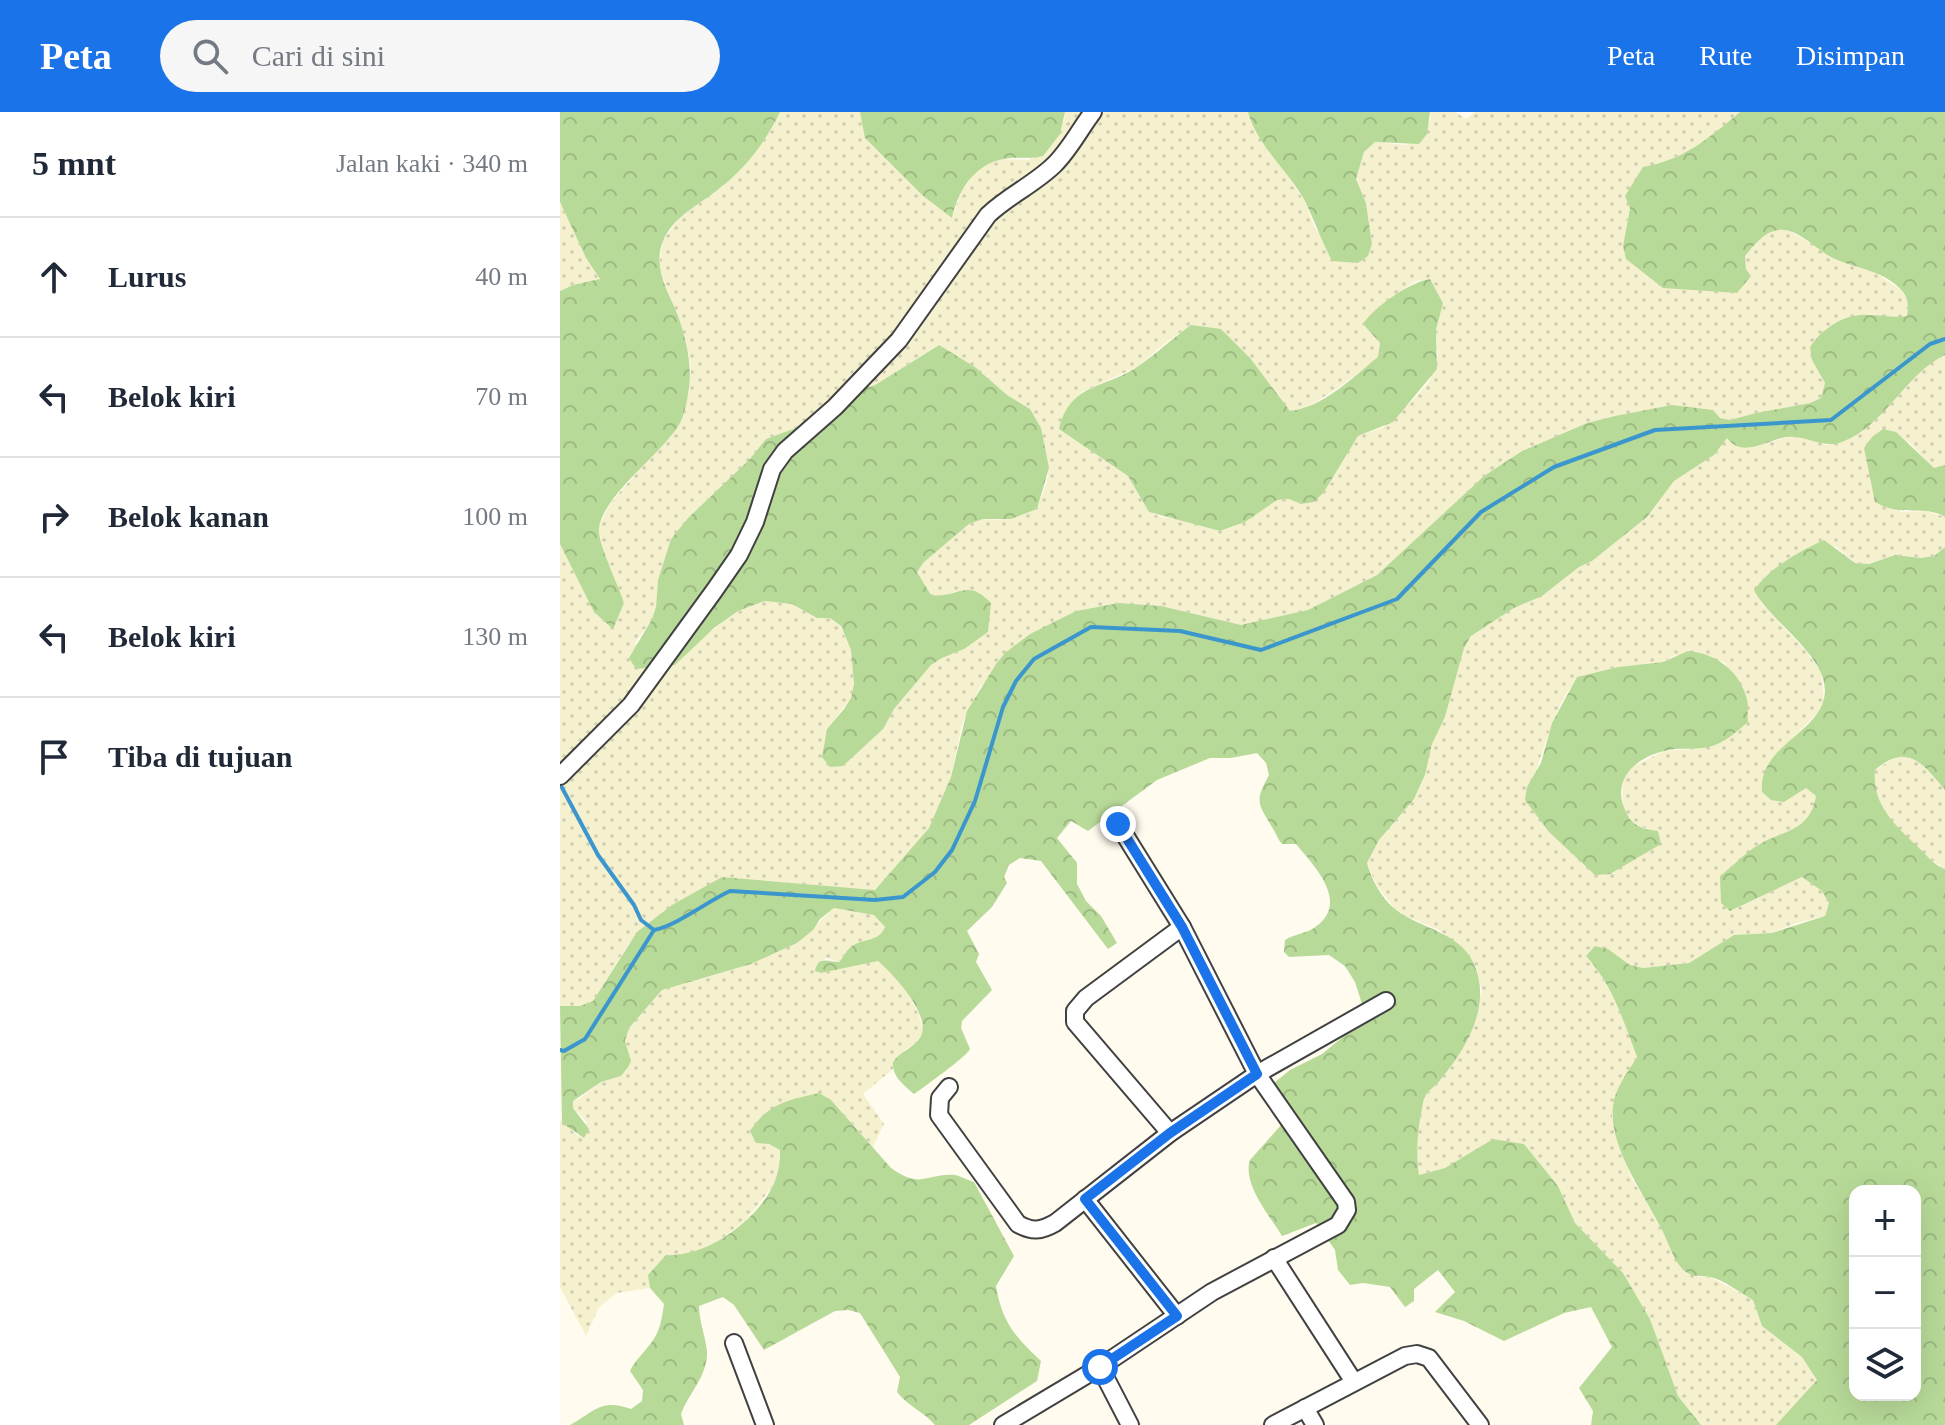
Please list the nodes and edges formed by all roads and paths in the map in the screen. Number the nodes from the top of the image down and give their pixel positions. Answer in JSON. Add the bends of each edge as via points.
{"nodes":[{"id":1,"x":1093,"y":112,"type":"edge"},
{"id":2,"x":560,"y":776,"type":"edge"},
{"id":3,"x":1118,"y":824,"type":"dead end"},
{"id":4,"x":1182,"y":927,"type":"junction"},
{"id":5,"x":1386,"y":1001,"type":"dead end"},
{"id":6,"x":1257,"y":1074,"type":"junction"},
{"id":7,"x":949,"y":1087,"type":"dead end"},
{"id":8,"x":1170,"y":1133,"type":"junction"},
{"id":9,"x":1085,"y":1199,"type":"junction"},
{"id":10,"x":1274,"y":1258,"type":"junction"},
{"id":11,"x":1177,"y":1316,"type":"junction"},
{"id":12,"x":734,"y":1343,"type":"dead end"},
{"id":13,"x":1100,"y":1367,"type":"junction"},
{"id":14,"x":1354,"y":1382,"type":"junction"},
{"id":15,"x":1305,"y":1408,"type":"junction"},
{"id":16,"x":765,"y":1425,"type":"edge"},
{"id":17,"x":1003,"y":1425,"type":"edge"},
{"id":18,"x":1130,"y":1425,"type":"edge"},
{"id":19,"x":1273,"y":1425,"type":"edge"},
{"id":20,"x":1315,"y":1425,"type":"edge"},
{"id":21,"x":1480,"y":1425,"type":"edge"}],
"edges":[{"from":1,"to":2,"type":"street","via":[[1057,162],[988,215],[899,340],[785,451],[772,469],[739,555],[631,705]]},
{"from":3,"to":4,"type":"street"},
{"from":4,"to":6,"type":"street"},
{"from":4,"to":8,"type":"street","via":[[1075,1011],[1075,1022]]},
{"from":5,"to":6,"type":"street"},
{"from":6,"to":8,"type":"street"},
{"from":6,"to":10,"type":"street","via":[[1347,1210],[1338,1225]]},
{"from":7,"to":9,"type":"street","via":[[940,1098],[939,1115],[1018,1224],[1044,1229]]},
{"from":8,"to":9,"type":"street"},
{"from":9,"to":11,"type":"street"},
{"from":10,"to":11,"type":"street"},
{"from":10,"to":14,"type":"street"},
{"from":11,"to":13,"type":"street"},
{"from":12,"to":16,"type":"street"},
{"from":13,"to":17,"type":"street"},
{"from":13,"to":18,"type":"street"},
{"from":14,"to":15,"type":"street"},
{"from":14,"to":21,"type":"street","via":[[1405,1356],[1429,1358]]},
{"from":15,"to":19,"type":"street"},
{"from":15,"to":20,"type":"street"}]}
